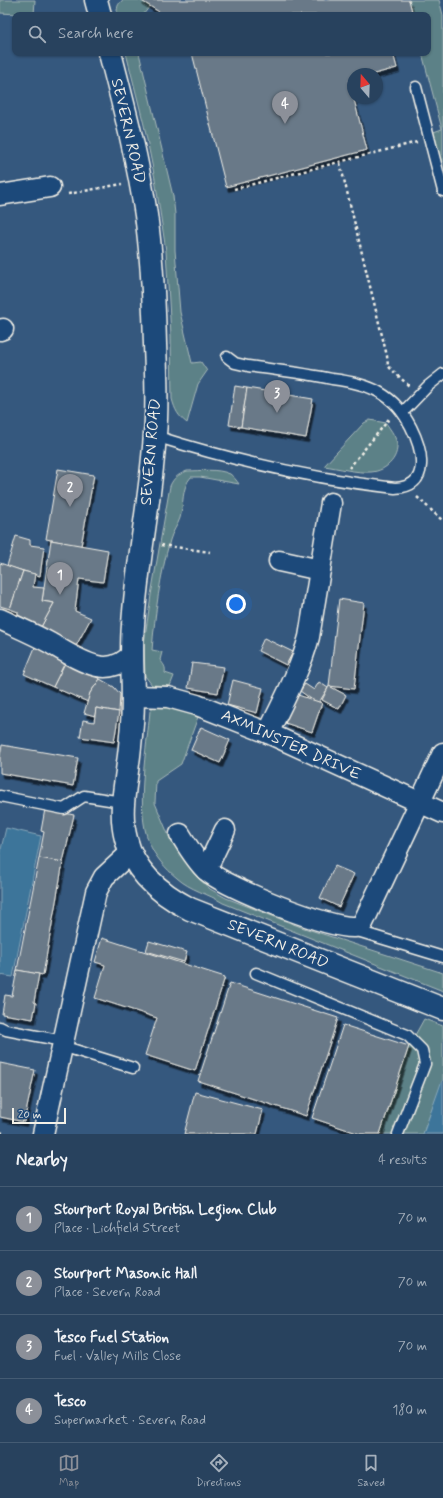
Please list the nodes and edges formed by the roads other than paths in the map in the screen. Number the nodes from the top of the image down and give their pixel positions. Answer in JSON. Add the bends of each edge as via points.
{"nodes":[{"id":1,"x":96,"y":0,"type":"edge"},
{"id":2,"x":102,"y":0,"type":"edge"},
{"id":3,"x":100,"y":12,"type":"edge"},
{"id":4,"x":101,"y":12,"type":"edge"},
{"id":5,"x":111,"y":56,"type":"edge"},
{"id":6,"x":416,"y":87,"type":"dead end"},
{"id":7,"x":50,"y":187,"type":"road end"},
{"id":8,"x":443,"y":191,"type":"edge"},
{"id":9,"x":0,"y":195,"type":"edge"},
{"id":10,"x":227,"y":357,"type":"dead end"},
{"id":11,"x":443,"y":374,"type":"edge"},
{"id":12,"x":400,"y":409,"type":"junction"},
{"id":13,"x":155,"y":436,"type":"junction"},
{"id":14,"x":331,"y":503,"type":"dead end"},
{"id":15,"x":279,"y":561,"type":"dead end"},
{"id":16,"x":320,"y":570,"type":"junction"},
{"id":17,"x":0,"y":619,"type":"edge"},
{"id":18,"x":132,"y":654,"type":"junction"},
{"id":19,"x":134,"y":696,"type":"junction"},
{"id":20,"x":268,"y":733,"type":"junction"},
{"id":21,"x":443,"y":753,"type":"edge"},
{"id":22,"x":0,"y":796,"type":"edge"},
{"id":23,"x":122,"y":802,"type":"junction"},
{"id":24,"x":420,"y":803,"type":"junction"},
{"id":25,"x":443,"y":813,"type":"edge"},
{"id":26,"x":225,"y":830,"type":"dead end"},
{"id":27,"x":180,"y":834,"type":"dead end"},
{"id":28,"x":130,"y":853,"type":"junction"},
{"id":29,"x":206,"y":870,"type":"junction"},
{"id":30,"x":343,"y":926,"type":"junction"},
{"id":31,"x":443,"y":957,"type":"edge"},
{"id":32,"x":256,"y":973,"type":"dead end"},
{"id":33,"x":443,"y":1010,"type":"edge"},
{"id":34,"x":0,"y":1027,"type":"edge"},
{"id":35,"x":62,"y":1044,"type":"junction"},
{"id":36,"x":133,"y":1068,"type":"dead end"},
{"id":37,"x":43,"y":1134,"type":"edge"},
{"id":38,"x":398,"y":1134,"type":"edge"}],
"edges":[{"from":1,"to":3,"type":"street"},
{"from":2,"to":4,"type":"street"},
{"from":5,"to":13,"type":"street","name":"SEVERN ROAD","via":[[128,121],[148,230],[157,389]]},
{"from":6,"to":8,"type":"lane"},
{"from":7,"to":9,"type":"street"},
{"from":10,"to":12,"type":"lane","via":[[235,363],[248,366],[358,384],[378,392]]},
{"from":11,"to":12,"type":"lane"},
{"from":12,"to":13,"type":"lane","via":[[413,432],[422,456],[421,470],[416,481],[406,487],[395,488],[317,477],[237,460]]},
{"from":13,"to":18,"type":"street","name":"SEVERN ROAD","via":[[133,622]]},
{"from":14,"to":16,"type":"street"},
{"from":15,"to":16,"type":"street"},
{"from":16,"to":20,"type":"street","via":[[305,655]]},
{"from":17,"to":18,"type":"street","via":[[97,666],[114,666],[124,662]]},
{"from":18,"to":19,"type":"street","name":"SEVERN ROAD"},
{"from":19,"to":20,"type":"street","name":"AXMINSTER DRIVE","via":[[175,698]]},
{"from":19,"to":23,"type":"street","name":"SEVERN ROAD"},
{"from":20,"to":24,"type":"street","name":"AXMINSTER DRIVE"},
{"from":21,"to":24,"type":"street"},
{"from":22,"to":23,"type":"lane","via":[[64,809],[84,796]]},
{"from":23,"to":28,"type":"street","name":"SEVERN ROAD","via":[[124,828]]},
{"from":24,"to":25,"type":"street","name":"AXMINSTER DRIVE"},
{"from":24,"to":30,"type":"street","via":[[363,923],[355,927]]},
{"from":26,"to":29,"type":"street"},
{"from":27,"to":29,"type":"street"},
{"from":28,"to":33,"type":"street","name":"SEVERN ROAD","via":[[144,875],[157,888],[190,909]]},
{"from":28,"to":35,"type":"street","via":[[104,877],[96,892]]},
{"from":29,"to":30,"type":"street","via":[[231,886],[306,916]]},
{"from":30,"to":31,"type":"lane"},
{"from":32,"to":38,"type":"lane","via":[[407,1035],[422,1050],[425,1064]]},
{"from":34,"to":35,"type":"lane"},
{"from":35,"to":36,"type":"lane"},
{"from":35,"to":37,"type":"street"}]}
